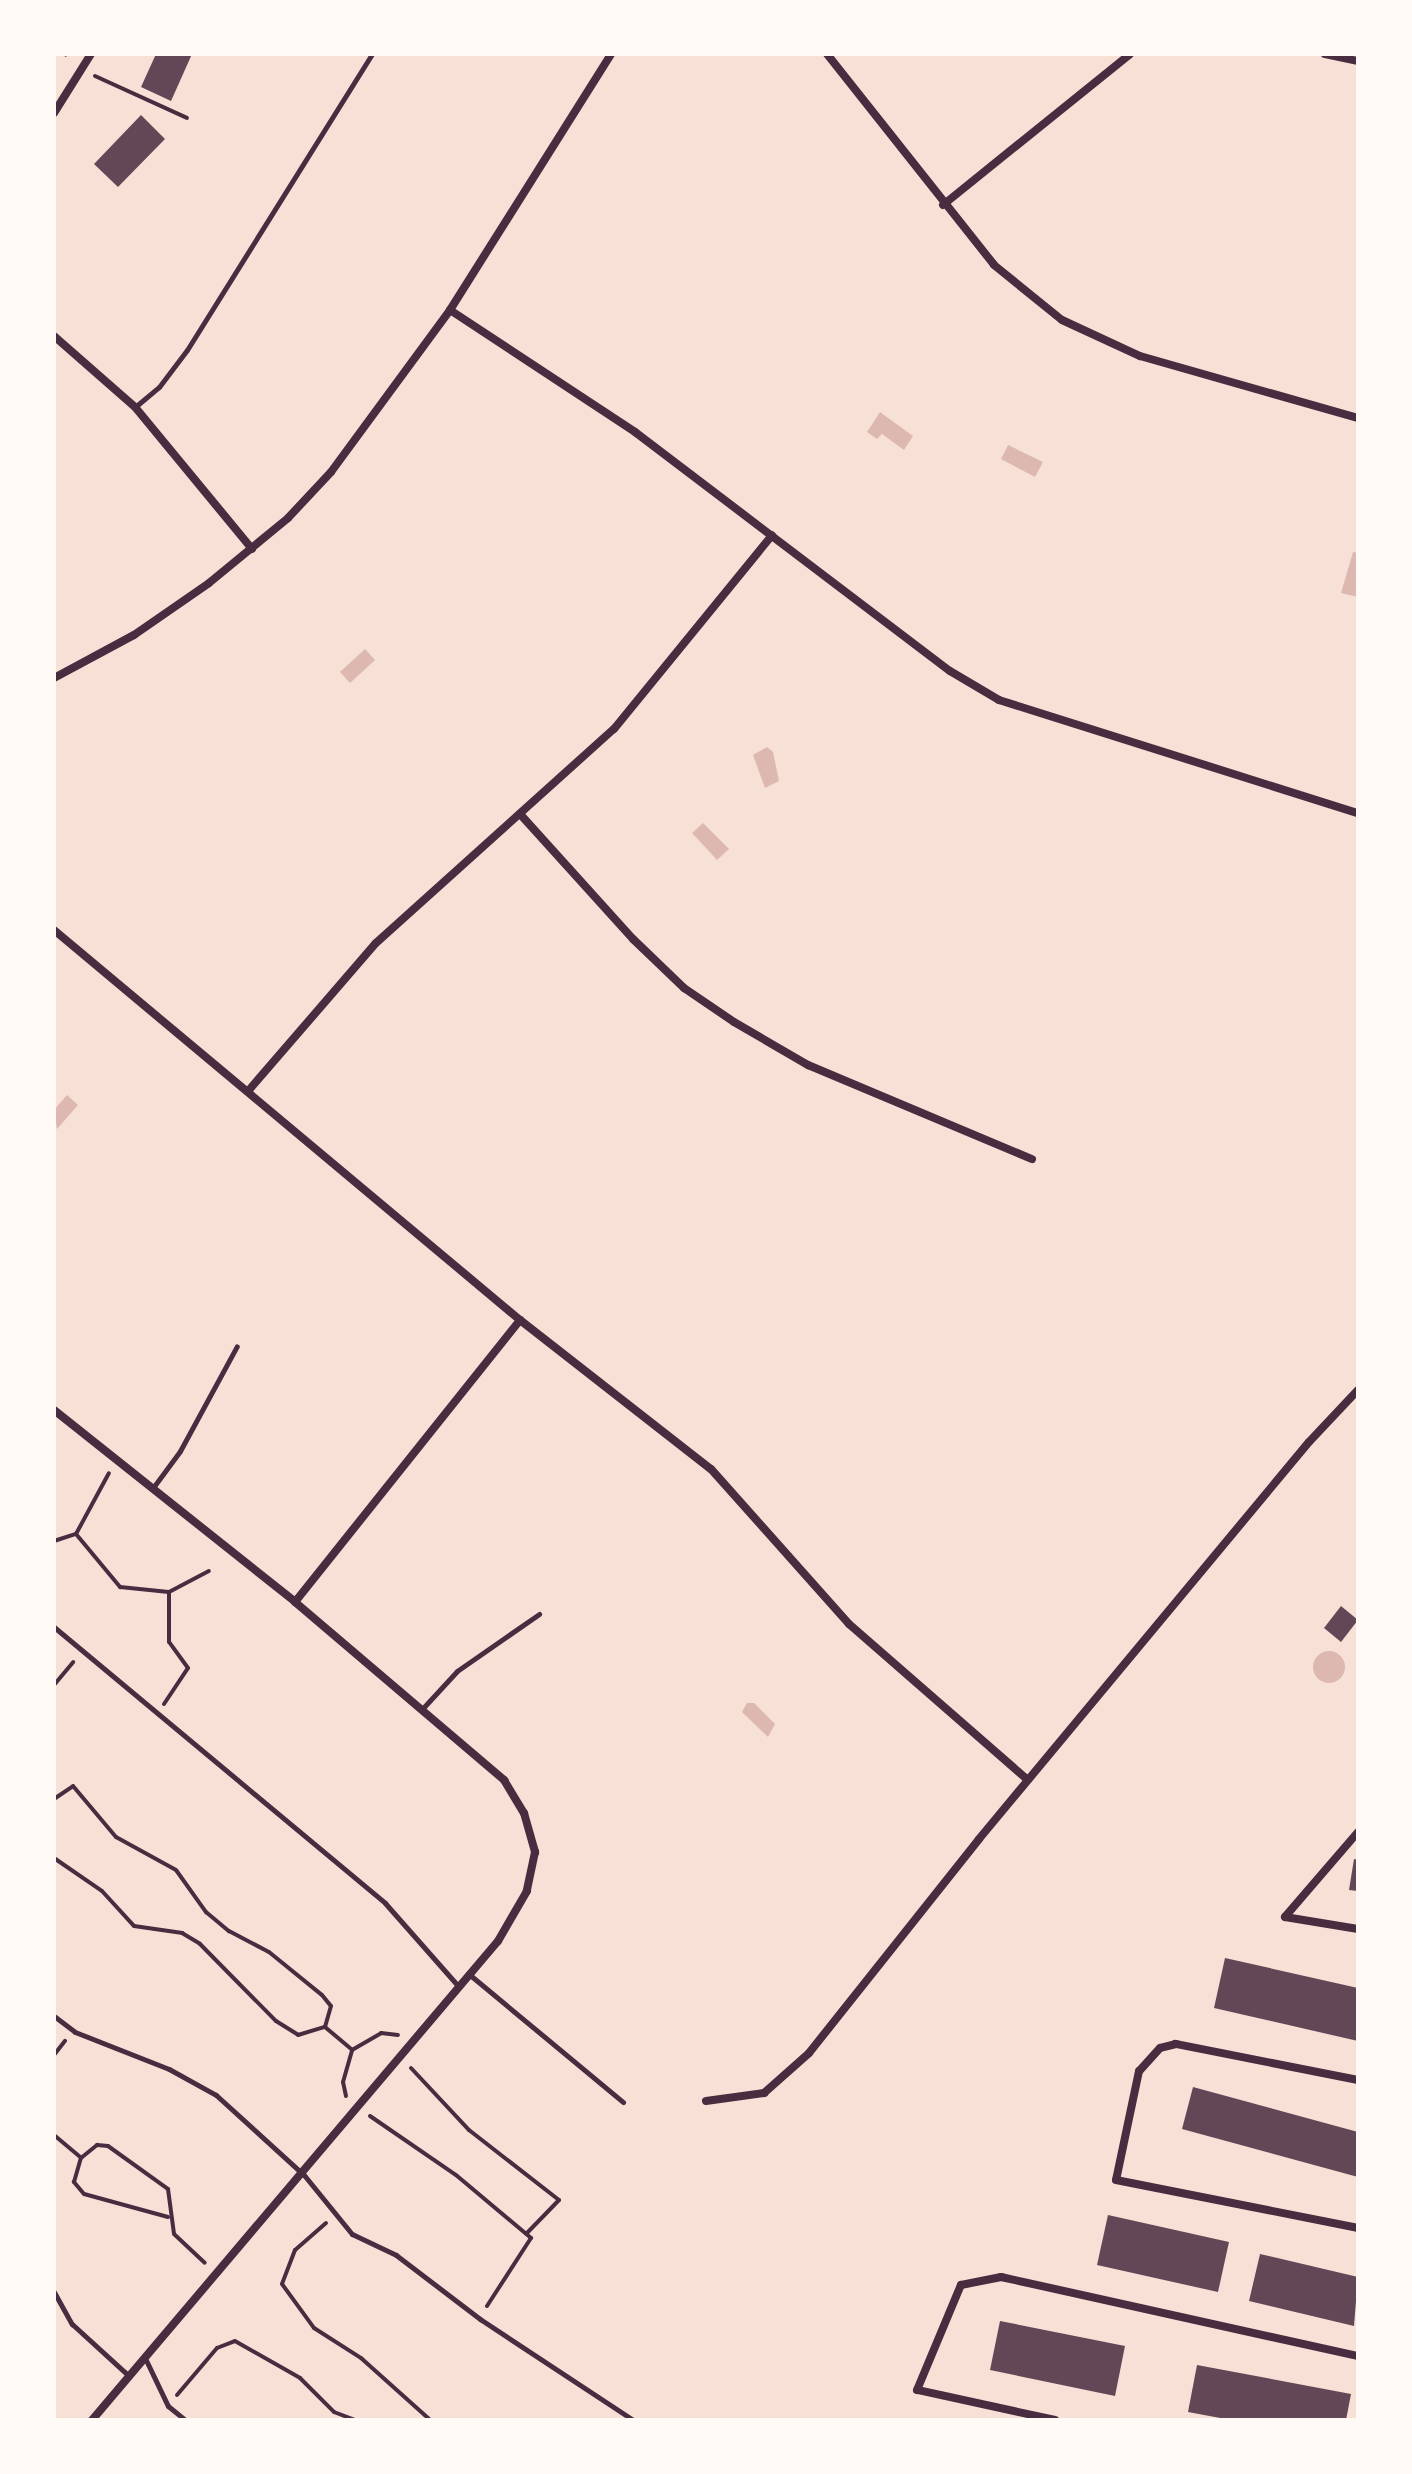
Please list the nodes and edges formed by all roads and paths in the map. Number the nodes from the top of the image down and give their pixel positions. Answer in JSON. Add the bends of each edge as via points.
{"nodes":[{"id":1,"x":91,"y":54,"type":"edge"},
{"id":2,"x":372,"y":54,"type":"edge"},
{"id":3,"x":611,"y":54,"type":"edge"},
{"id":4,"x":827,"y":54,"type":"edge"},
{"id":5,"x":1130,"y":54,"type":"edge"},
{"id":6,"x":1325,"y":54,"type":"edge"},
{"id":7,"x":1358,"y":61,"type":"edge"},
{"id":8,"x":95,"y":76,"type":"dead end"},
{"id":9,"x":54,"y":113,"type":"edge"},
{"id":10,"x":187,"y":118,"type":"dead end"},
{"id":11,"x":943,"y":205,"type":"junction"},
{"id":12,"x":450,"y":310,"type":"junction"},
{"id":13,"x":54,"y":336,"type":"edge"},
{"id":14,"x":135,"y":407,"type":"junction"},
{"id":15,"x":1358,"y":418,"type":"edge"},
{"id":16,"x":772,"y":535,"type":"junction"},
{"id":17,"x":252,"y":549,"type":"junction"},
{"id":18,"x":54,"y":678,"type":"edge"},
{"id":19,"x":1358,"y":813,"type":"edge"},
{"id":20,"x":520,"y":814,"type":"junction"},
{"id":21,"x":54,"y":930,"type":"edge"},
{"id":22,"x":249,"y":1090,"type":"junction"},
{"id":23,"x":1032,"y":1159,"type":"dead end"},
{"id":24,"x":520,"y":1320,"type":"junction"},
{"id":25,"x":237,"y":1346,"type":"dead end"},
{"id":26,"x":1358,"y":1390,"type":"edge"},
{"id":27,"x":54,"y":1410,"type":"edge"},
{"id":28,"x":118,"y":1462,"type":"junction"},
{"id":29,"x":152,"y":1489,"type":"junction"},
{"id":30,"x":76,"y":1534,"type":"junction"},
{"id":31,"x":54,"y":1541,"type":"edge"},
{"id":32,"x":209,"y":1571,"type":"dead end"},
{"id":33,"x":169,"y":1592,"type":"junction"},
{"id":34,"x":295,"y":1602,"type":"junction"},
{"id":35,"x":539,"y":1614,"type":"dead end"},
{"id":36,"x":54,"y":1627,"type":"edge"},
{"id":37,"x":83,"y":1650,"type":"junction"},
{"id":38,"x":54,"y":1685,"type":"edge"},
{"id":39,"x":423,"y":1708,"type":"junction"},
{"id":40,"x":158,"y":1711,"type":"junction"},
{"id":41,"x":1028,"y":1780,"type":"junction"},
{"id":42,"x":54,"y":1799,"type":"edge"},
{"id":43,"x":1358,"y":1832,"type":"edge"},
{"id":44,"x":54,"y":1858,"type":"edge"},
{"id":45,"x":1358,"y":1929,"type":"edge"},
{"id":46,"x":470,"y":1975,"type":"junction"},
{"id":47,"x":460,"y":1988,"type":"junction"},
{"id":48,"x":54,"y":2016,"type":"edge"},
{"id":49,"x":325,"y":2027,"type":"junction"},
{"id":50,"x":414,"y":2044,"type":"junction"},
{"id":51,"x":352,"y":2050,"type":"junction"},
{"id":52,"x":405,"y":2055,"type":"junction"},
{"id":53,"x":1358,"y":2080,"type":"edge"},
{"id":54,"x":706,"y":2101,"type":"dead end"},
{"id":55,"x":623,"y":2102,"type":"dead end"},
{"id":56,"x":358,"y":2111,"type":"junction"},
{"id":57,"x":54,"y":2135,"type":"edge"},
{"id":58,"x":81,"y":2158,"type":"junction"},
{"id":59,"x":304,"y":2175,"type":"junction"},
{"id":60,"x":168,"y":2217,"type":"junction"},
{"id":61,"x":337,"y":2218,"type":"junction"},
{"id":62,"x":1358,"y":2228,"type":"edge"},
{"id":63,"x":526,"y":2234,"type":"junction"},
{"id":64,"x":217,"y":2274,"type":"junction"},
{"id":65,"x":54,"y":2292,"type":"edge"},
{"id":66,"x":480,"y":2319,"type":"junction"},
{"id":67,"x":1358,"y":2356,"type":"edge"},
{"id":68,"x":145,"y":2357,"type":"junction"},
{"id":69,"x":129,"y":2376,"type":"junction"},
{"id":70,"x":168,"y":2406,"type":"junction"},
{"id":71,"x":427,"y":2419,"type":"edge"},
{"id":72,"x":92,"y":2420,"type":"edge"},
{"id":73,"x":185,"y":2420,"type":"edge"},
{"id":74,"x":355,"y":2420,"type":"edge"},
{"id":75,"x":633,"y":2420,"type":"edge"},
{"id":76,"x":1055,"y":2420,"type":"edge"}],
"edges":[{"from":1,"to":9,"type":"street"},
{"from":2,"to":14,"type":"lane","via":[[187,350],[159,387]]},
{"from":3,"to":12,"type":"street"},
{"from":4,"to":11,"type":"street"},
{"from":5,"to":11,"type":"street"},
{"from":6,"to":7,"type":"street"},
{"from":8,"to":10,"type":"path"},
{"from":11,"to":15,"type":"street","via":[[994,265],[1062,320],[1140,356]]},
{"from":12,"to":16,"type":"street","via":[[635,432]]},
{"from":12,"to":17,"type":"street","via":[[331,472]]},
{"from":13,"to":14,"type":"street"},
{"from":14,"to":17,"type":"street"},
{"from":16,"to":19,"type":"street","via":[[950,671],[999,700]]},
{"from":16,"to":20,"type":"street","via":[[614,729]]},
{"from":17,"to":18,"type":"street","via":[[134,635]]},
{"from":20,"to":22,"type":"street","via":[[376,943]]},
{"from":20,"to":23,"type":"street","via":[[633,939],[684,988],[734,1022],[808,1065]]},
{"from":21,"to":22,"type":"street"},
{"from":22,"to":24,"type":"street"},
{"from":24,"to":34,"type":"street"},
{"from":24,"to":41,"type":"street","via":[[711,1469],[849,1624]]},
{"from":25,"to":29,"type":"lane","via":[[180,1451]]},
{"from":26,"to":41,"type":"street"},
{"from":27,"to":28,"type":"street"},
{"from":28,"to":29,"type":"street"},
{"from":28,"to":30,"type":"path","via":[[92,1498]]},
{"from":29,"to":34,"type":"street"},
{"from":30,"to":31,"type":"path"},
{"from":30,"to":33,"type":"path","via":[[120,1587]]},
{"from":32,"to":33,"type":"path"},
{"from":33,"to":40,"type":"path","via":[[169,1642],[188,1668]]},
{"from":34,"to":39,"type":"street"},
{"from":35,"to":39,"type":"lane","via":[[457,1671]]},
{"from":36,"to":37,"type":"lane"},
{"from":37,"to":38,"type":"path"},
{"from":37,"to":40,"type":"lane"},
{"from":39,"to":46,"type":"street","via":[[504,1780],[524,1813],[535,1852],[527,1891]]},
{"from":40,"to":47,"type":"lane","via":[[385,1903]]},
{"from":41,"to":54,"type":"street","via":[[809,2053],[764,2093]]},
{"from":42,"to":49,"type":"path","via":[[73,1786],[116,1837],[176,1870],[206,1912],[269,1952],[322,1995],[331,2006]]},
{"from":43,"to":45,"type":"street","via":[[1285,1917]]},
{"from":44,"to":49,"type":"path","via":[[102,1891],[134,1926],[182,1933],[200,1944],[276,2021],[298,2035]]},
{"from":46,"to":47,"type":"street"},
{"from":46,"to":55,"type":"lane"},
{"from":47,"to":50,"type":"street"},
{"from":48,"to":59,"type":"lane","via":[[75,2032],[190,2078]]},
{"from":49,"to":51,"type":"path"},
{"from":50,"to":51,"type":"path","via":[[394,2033],[381,2033]]},
{"from":50,"to":52,"type":"street"},
{"from":51,"to":56,"type":"path","via":[[344,2095]]},
{"from":52,"to":56,"type":"street"},
{"from":52,"to":63,"type":"path","via":[[417,2079],[469,2130],[559,2200]]},
{"from":53,"to":62,"type":"street","via":[[1176,2044],[1160,2048],[1139,2071],[1116,2180]]},
{"from":56,"to":59,"type":"street"},
{"from":56,"to":63,"type":"path","via":[[456,2175]]},
{"from":57,"to":58,"type":"path"},
{"from":58,"to":60,"type":"path","via":[[74,2182],[84,2194]]},
{"from":58,"to":60,"type":"path","via":[[97,2145],[128,2158],[168,2189],[174,2202]]},
{"from":59,"to":61,"type":"lane"},
{"from":59,"to":64,"type":"street"},
{"from":60,"to":64,"type":"path","via":[[174,2234]]},
{"from":61,"to":66,"type":"lane","via":[[371,2247],[396,2255]]},
{"from":61,"to":71,"type":"path","via":[[315,2229],[295,2250],[282,2284],[314,2328],[361,2358]]},
{"from":63,"to":66,"type":"path","via":[[531,2238],[498,2282]]},
{"from":64,"to":68,"type":"street"},
{"from":65,"to":69,"type":"lane","via":[[72,2324]]},
{"from":66,"to":75,"type":"lane"},
{"from":67,"to":76,"type":"street","via":[[1001,2277],[961,2285],[917,2390]]},
{"from":68,"to":69,"type":"street"},
{"from":68,"to":70,"type":"lane"},
{"from":69,"to":72,"type":"street"},
{"from":70,"to":73,"type":"lane"},
{"from":70,"to":74,"type":"path","via":[[217,2348],[235,2341],[300,2378],[334,2412]]}]}
